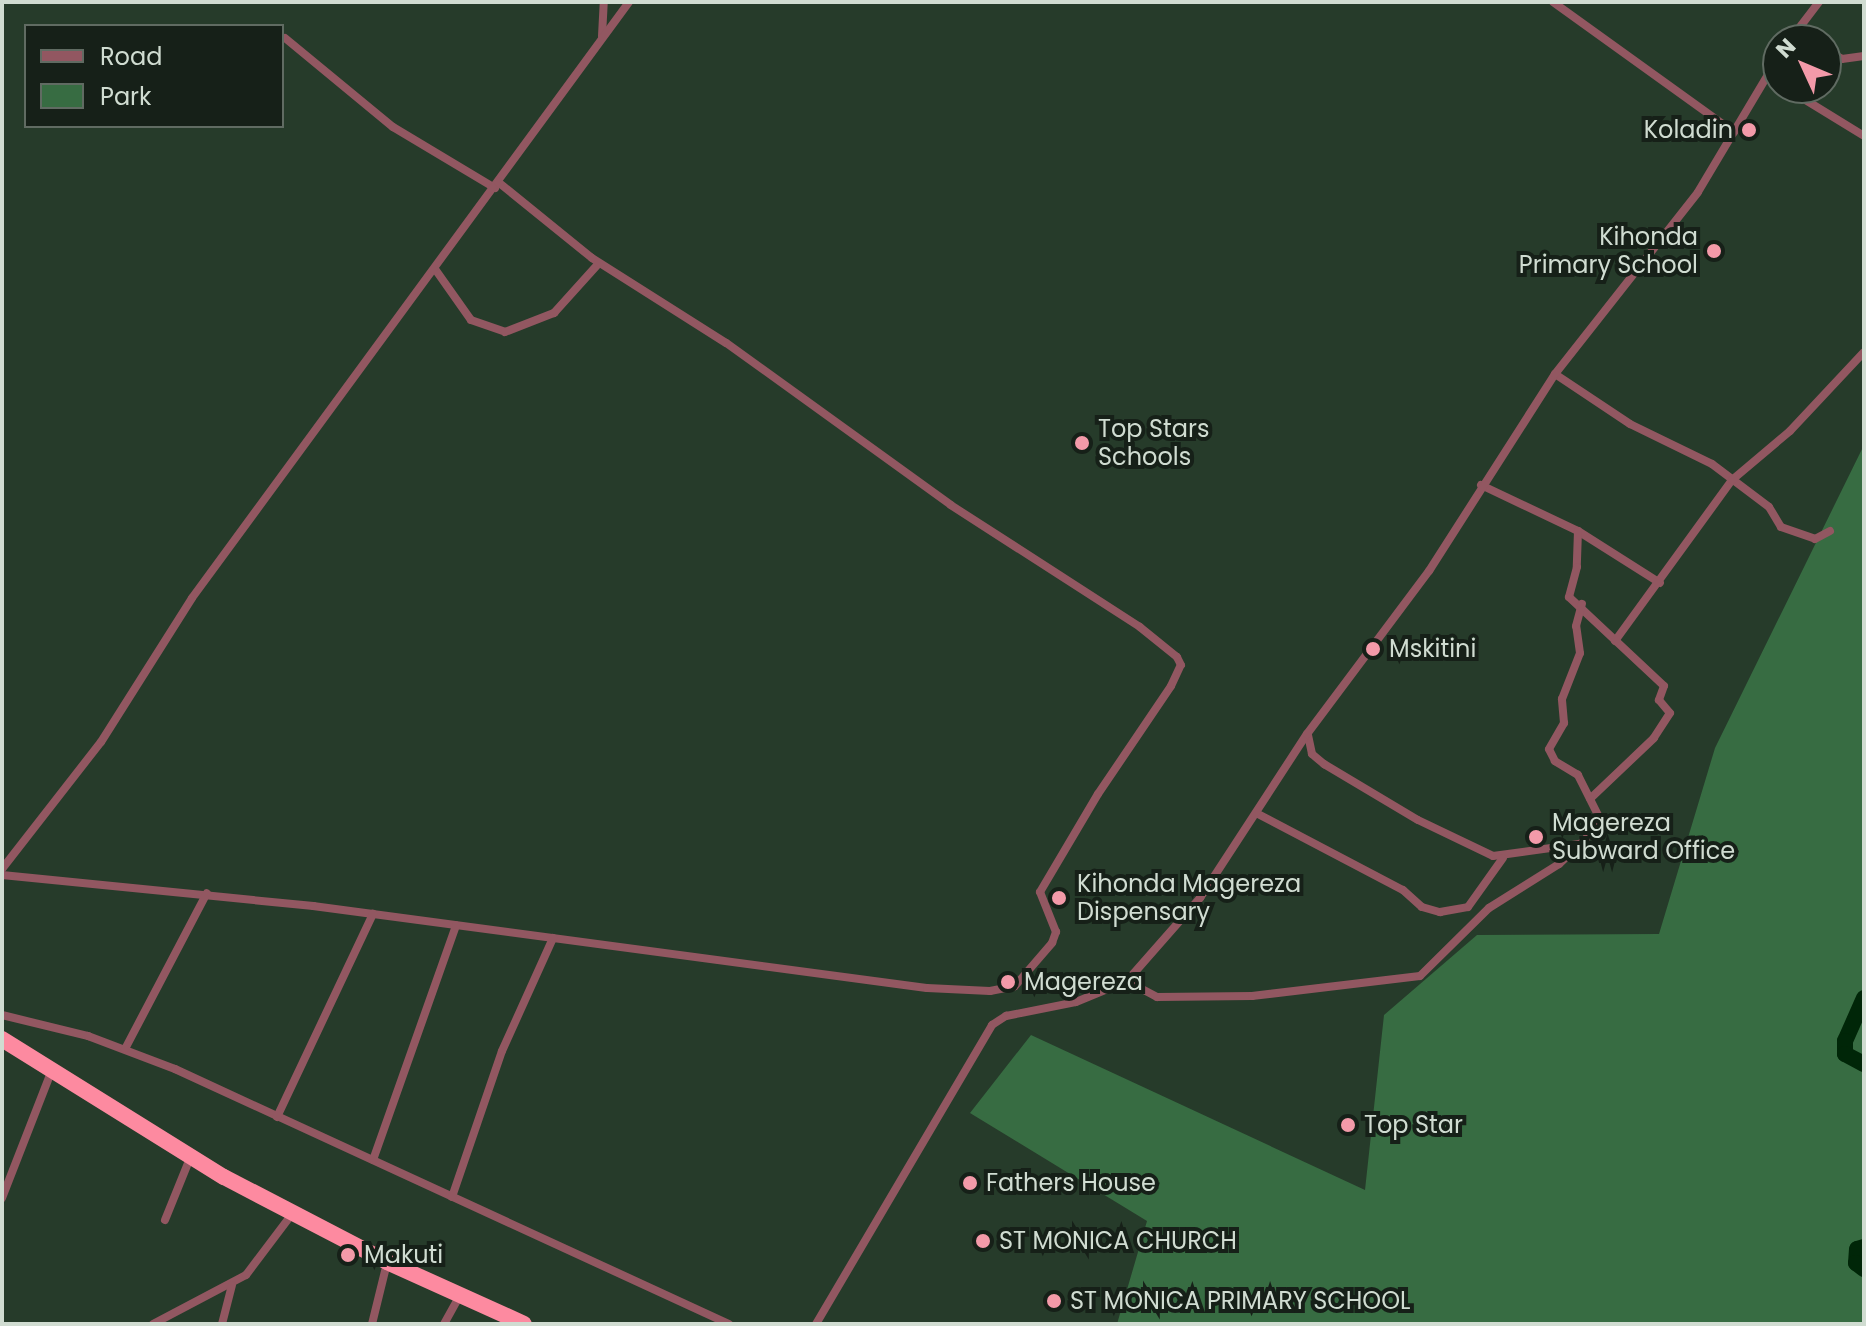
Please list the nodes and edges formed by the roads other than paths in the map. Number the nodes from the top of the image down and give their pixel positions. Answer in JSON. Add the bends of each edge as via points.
{"nodes":[{"id":1,"x":604,"y":2,"type":"edge"},
{"id":2,"x":629,"y":2,"type":"edge"},
{"id":3,"x":1553,"y":2,"type":"edge"},
{"id":4,"x":1819,"y":2,"type":"edge"},
{"id":5,"x":1802,"y":24,"type":"edge"},
{"id":6,"x":602,"y":37,"type":"junction"},
{"id":7,"x":285,"y":38,"type":"dead end"},
{"id":8,"x":1864,"y":56,"type":"edge"},
{"id":9,"x":1842,"y":59,"type":"edge"},
{"id":10,"x":1762,"y":85,"type":"edge"},
{"id":11,"x":1812,"y":104,"type":"edge"},
{"id":12,"x":1734,"y":132,"type":"junction"},
{"id":13,"x":1864,"y":136,"type":"edge"},
{"id":14,"x":497,"y":185,"type":"junction"},
{"id":15,"x":599,"y":263,"type":"junction"},
{"id":16,"x":435,"y":269,"type":"junction"},
{"id":17,"x":1864,"y":352,"type":"edge"},
{"id":18,"x":1555,"y":374,"type":"junction"},
{"id":19,"x":1732,"y":480,"type":"junction"},
{"id":20,"x":1481,"y":485,"type":"junction"},
{"id":21,"x":1578,"y":531,"type":"junction"},
{"id":22,"x":1830,"y":531,"type":"dead end"},
{"id":23,"x":1660,"y":583,"type":"junction"},
{"id":24,"x":1582,"y":604,"type":"junction"},
{"id":25,"x":1615,"y":641,"type":"junction"},
{"id":26,"x":1307,"y":734,"type":"junction"},
{"id":27,"x":1590,"y":799,"type":"junction"},
{"id":28,"x":1258,"y":814,"type":"junction"},
{"id":29,"x":1579,"y":844,"type":"junction"},
{"id":30,"x":1503,"y":858,"type":"junction"},
{"id":31,"x":2,"y":872,"type":"edge"},
{"id":32,"x":207,"y":893,"type":"junction"},
{"id":33,"x":373,"y":914,"type":"junction"},
{"id":34,"x":456,"y":925,"type":"junction"},
{"id":35,"x":553,"y":938,"type":"junction"},
{"id":36,"x":1127,"y":981,"type":"junction"},
{"id":37,"x":2,"y":1015,"type":"edge"},
{"id":38,"x":2,"y":1039,"type":"edge"},
{"id":39,"x":125,"y":1049,"type":"junction"},
{"id":40,"x":51,"y":1072,"type":"junction"},
{"id":41,"x":277,"y":1117,"type":"junction"},
{"id":42,"x":190,"y":1158,"type":"junction"},
{"id":43,"x":373,"y":1160,"type":"junction"},
{"id":44,"x":452,"y":1197,"type":"junction"},
{"id":45,"x":2,"y":1198,"type":"edge"},
{"id":46,"x":292,"y":1214,"type":"junction"},
{"id":47,"x":165,"y":1220,"type":"dead end"},
{"id":48,"x":387,"y":1262,"type":"junction"},
{"id":49,"x":232,"y":1285,"type":"junction"},
{"id":50,"x":460,"y":1295,"type":"junction"},
{"id":51,"x":153,"y":1324,"type":"edge"},
{"id":52,"x":222,"y":1324,"type":"edge"},
{"id":53,"x":372,"y":1324,"type":"edge"},
{"id":54,"x":444,"y":1324,"type":"edge"},
{"id":55,"x":524,"y":1324,"type":"edge"},
{"id":56,"x":729,"y":1324,"type":"edge"},
{"id":57,"x":816,"y":1324,"type":"edge"}],
"edges":[{"from":1,"to":6,"type":"street"},
{"from":2,"to":6,"type":"street"},
{"from":3,"to":12,"type":"street"},
{"from":4,"to":5,"type":"street"},
{"from":6,"to":14,"type":"street"},
{"from":7,"to":14,"type":"street","via":[[393,127]]},
{"from":8,"to":9,"type":"street"},
{"from":10,"to":12,"type":"street"},
{"from":11,"to":13,"type":"street"},
{"from":12,"to":18,"type":"street","via":[[1667,236]]},
{"from":14,"to":15,"type":"street"},
{"from":14,"to":16,"type":"street"},
{"from":15,"to":16,"type":"street","via":[[554,313],[505,332],[471,320]]},
{"from":15,"to":35,"type":"street","via":[[726,343],[1100,606],[1140,627],[1181,665],[1040,892],[1056,935],[1015,986],[990,991],[927,988]]},
{"from":16,"to":31,"type":"street","via":[[192,598],[101,742]]},
{"from":17,"to":19,"type":"street","via":[[1781,440]]},
{"from":18,"to":19,"type":"street","via":[[1606,410],[1697,455]]},
{"from":18,"to":20,"type":"street"},
{"from":19,"to":22,"type":"street","via":[[1769,507],[1781,527],[1815,539]]},
{"from":19,"to":23,"type":"street"},
{"from":20,"to":21,"type":"street"},
{"from":20,"to":26,"type":"street","via":[[1429,571]]},
{"from":21,"to":23,"type":"street"},
{"from":21,"to":24,"type":"street","via":[[1577,567],[1568,593]]},
{"from":23,"to":25,"type":"street"},
{"from":24,"to":25,"type":"street"},
{"from":24,"to":27,"type":"street","via":[[1576,626],[1580,653],[1562,699],[1564,723],[1549,749],[1555,761],[1578,775]]},
{"from":25,"to":27,"type":"street","via":[[1664,686],[1659,700],[1670,713],[1654,738]]},
{"from":26,"to":28,"type":"street"},
{"from":26,"to":30,"type":"street","via":[[1312,754],[1324,764],[1418,820]]},
{"from":27,"to":29,"type":"street","via":[[1602,823]]},
{"from":28,"to":30,"type":"street","via":[[1403,890],[1422,907],[1440,912],[1465,909]]},
{"from":28,"to":36,"type":"street","via":[[1177,928]]},
{"from":29,"to":30,"type":"street"},
{"from":29,"to":36,"type":"street","via":[[1558,865],[1489,908],[1420,976],[1252,996],[1157,997]]},
{"from":31,"to":32,"type":"street"},
{"from":32,"to":33,"type":"street"},
{"from":32,"to":39,"type":"street"},
{"from":33,"to":34,"type":"street"},
{"from":33,"to":41,"type":"street"},
{"from":34,"to":35,"type":"street"},
{"from":34,"to":43,"type":"street"},
{"from":35,"to":44,"type":"street","via":[[502,1051]]},
{"from":36,"to":57,"type":"street","via":[[1076,1002],[1006,1016],[992,1025]]},
{"from":37,"to":39,"type":"street"},
{"from":38,"to":40,"type":"highway"},
{"from":39,"to":41,"type":"street"},
{"from":40,"to":42,"type":"highway"},
{"from":40,"to":45,"type":"street"},
{"from":41,"to":43,"type":"street"},
{"from":42,"to":46,"type":"highway"},
{"from":42,"to":47,"type":"street"},
{"from":43,"to":44,"type":"street"},
{"from":44,"to":56,"type":"street"},
{"from":46,"to":48,"type":"highway"},
{"from":46,"to":49,"type":"street","via":[[254,1267]]},
{"from":48,"to":50,"type":"highway"},
{"from":48,"to":53,"type":"street"},
{"from":49,"to":51,"type":"street"},
{"from":49,"to":52,"type":"street"},
{"from":50,"to":54,"type":"street"},
{"from":50,"to":55,"type":"highway"}]}
